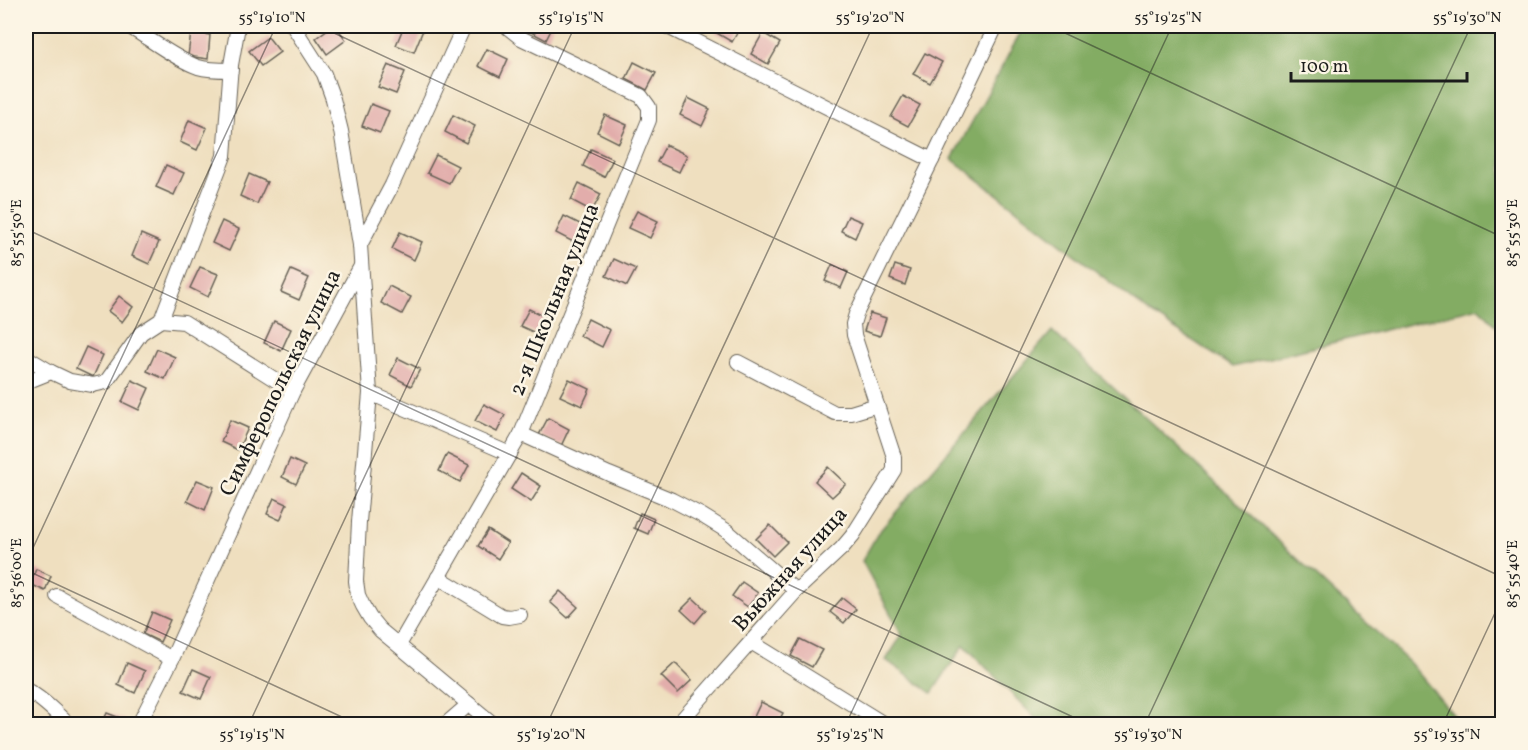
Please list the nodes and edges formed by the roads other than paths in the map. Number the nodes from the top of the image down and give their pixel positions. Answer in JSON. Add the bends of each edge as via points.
{"nodes":[{"id":1,"x":128,"y":26,"type":"edge"},
{"id":2,"x":238,"y":26,"type":"edge"},
{"id":3,"x":293,"y":26,"type":"edge"},
{"id":4,"x":465,"y":26,"type":"edge"},
{"id":5,"x":506,"y":26,"type":"edge"},
{"id":6,"x":666,"y":26,"type":"edge"},
{"id":7,"x":996,"y":26,"type":"edge"},
{"id":8,"x":231,"y":70,"type":"junction"},
{"id":9,"x":932,"y":160,"type":"junction"},
{"id":10,"x":360,"y":245,"type":"junction"},
{"id":11,"x":361,"y":266,"type":"junction"},
{"id":12,"x":161,"y":320,"type":"junction"},
{"id":13,"x":26,"y":357,"type":"edge"},
{"id":14,"x":738,"y":362,"type":"dead end"},
{"id":15,"x":51,"y":372,"type":"junction"},
{"id":16,"x":26,"y":382,"type":"edge"},
{"id":17,"x":293,"y":391,"type":"junction"},
{"id":18,"x":370,"y":393,"type":"junction"},
{"id":19,"x":877,"y":405,"type":"junction"},
{"id":20,"x":521,"y":434,"type":"junction"},
{"id":21,"x":510,"y":454,"type":"junction"},
{"id":22,"x":438,"y":577,"type":"junction"},
{"id":23,"x":796,"y":591,"type":"junction"},
{"id":24,"x":57,"y":596,"type":"dead end"},
{"id":25,"x":520,"y":615,"type":"dead end"},
{"id":26,"x":751,"y":642,"type":"junction"},
{"id":27,"x":399,"y":645,"type":"junction"},
{"id":28,"x":171,"y":659,"type":"junction"},
{"id":29,"x":26,"y":690,"type":"edge"},
{"id":30,"x":469,"y":705,"type":"junction"},
{"id":31,"x":68,"y":724,"type":"edge"},
{"id":32,"x":139,"y":724,"type":"edge"},
{"id":33,"x":446,"y":724,"type":"edge"},
{"id":34,"x":493,"y":724,"type":"edge"},
{"id":35,"x":678,"y":724,"type":"edge"},
{"id":36,"x":884,"y":724,"type":"edge"}],
"edges":[{"from":1,"to":8,"type":"street","via":[[198,67]]},
{"from":2,"to":8,"type":"street"},
{"from":3,"to":10,"type":"street","name":"Симферопольская улица","via":[[324,75],[333,99]]},
{"from":4,"to":10,"type":"street"},
{"from":5,"to":20,"type":"street","name":"2-я Школьная улица","via":[[521,38],[641,96],[649,107],[649,120]]},
{"from":6,"to":9,"type":"street"},
{"from":7,"to":9,"type":"street","name":"Вьюжная улица"},
{"from":8,"to":12,"type":"street","via":[[224,156]]},
{"from":9,"to":19,"type":"street","name":"Вьюжная улица","via":[[853,324]]},
{"from":10,"to":11,"type":"street","name":"Симферопольская улица"},
{"from":11,"to":17,"type":"street","name":"Симферопольская улица"},
{"from":11,"to":18,"type":"street"},
{"from":12,"to":15,"type":"street","via":[[141,333],[106,382],[93,385],[70,381]]},
{"from":12,"to":17,"type":"street","via":[[184,322]]},
{"from":13,"to":15,"type":"street"},
{"from":14,"to":19,"type":"street","via":[[835,412],[851,413]]},
{"from":15,"to":16,"type":"street"},
{"from":17,"to":28,"type":"street","name":"Симферопольская улица"},
{"from":18,"to":21,"type":"street"},
{"from":18,"to":27,"type":"street","via":[[356,580],[358,595],[370,618]]},
{"from":19,"to":23,"type":"street","name":"Вьюжная улица","via":[[894,457],[894,470],[853,535]]},
{"from":20,"to":21,"type":"street","name":"2-я Школьная улица"},
{"from":20,"to":23,"type":"street","via":[[701,515],[727,531]]},
{"from":21,"to":22,"type":"street","name":"2-я Школьная улица"},
{"from":22,"to":25,"type":"street","via":[[502,616]]},
{"from":22,"to":27,"type":"street","name":"2-я Школьная улица"},
{"from":23,"to":26,"type":"street","name":"Вьюжная улица"},
{"from":24,"to":28,"type":"street"},
{"from":26,"to":35,"type":"street","name":"Вьюжная улица"},
{"from":26,"to":36,"type":"street"},
{"from":27,"to":30,"type":"street"},
{"from":28,"to":32,"type":"street","name":"Симферопольская улица"},
{"from":29,"to":31,"type":"street"},
{"from":30,"to":33,"type":"street"},
{"from":30,"to":34,"type":"street"}]}
